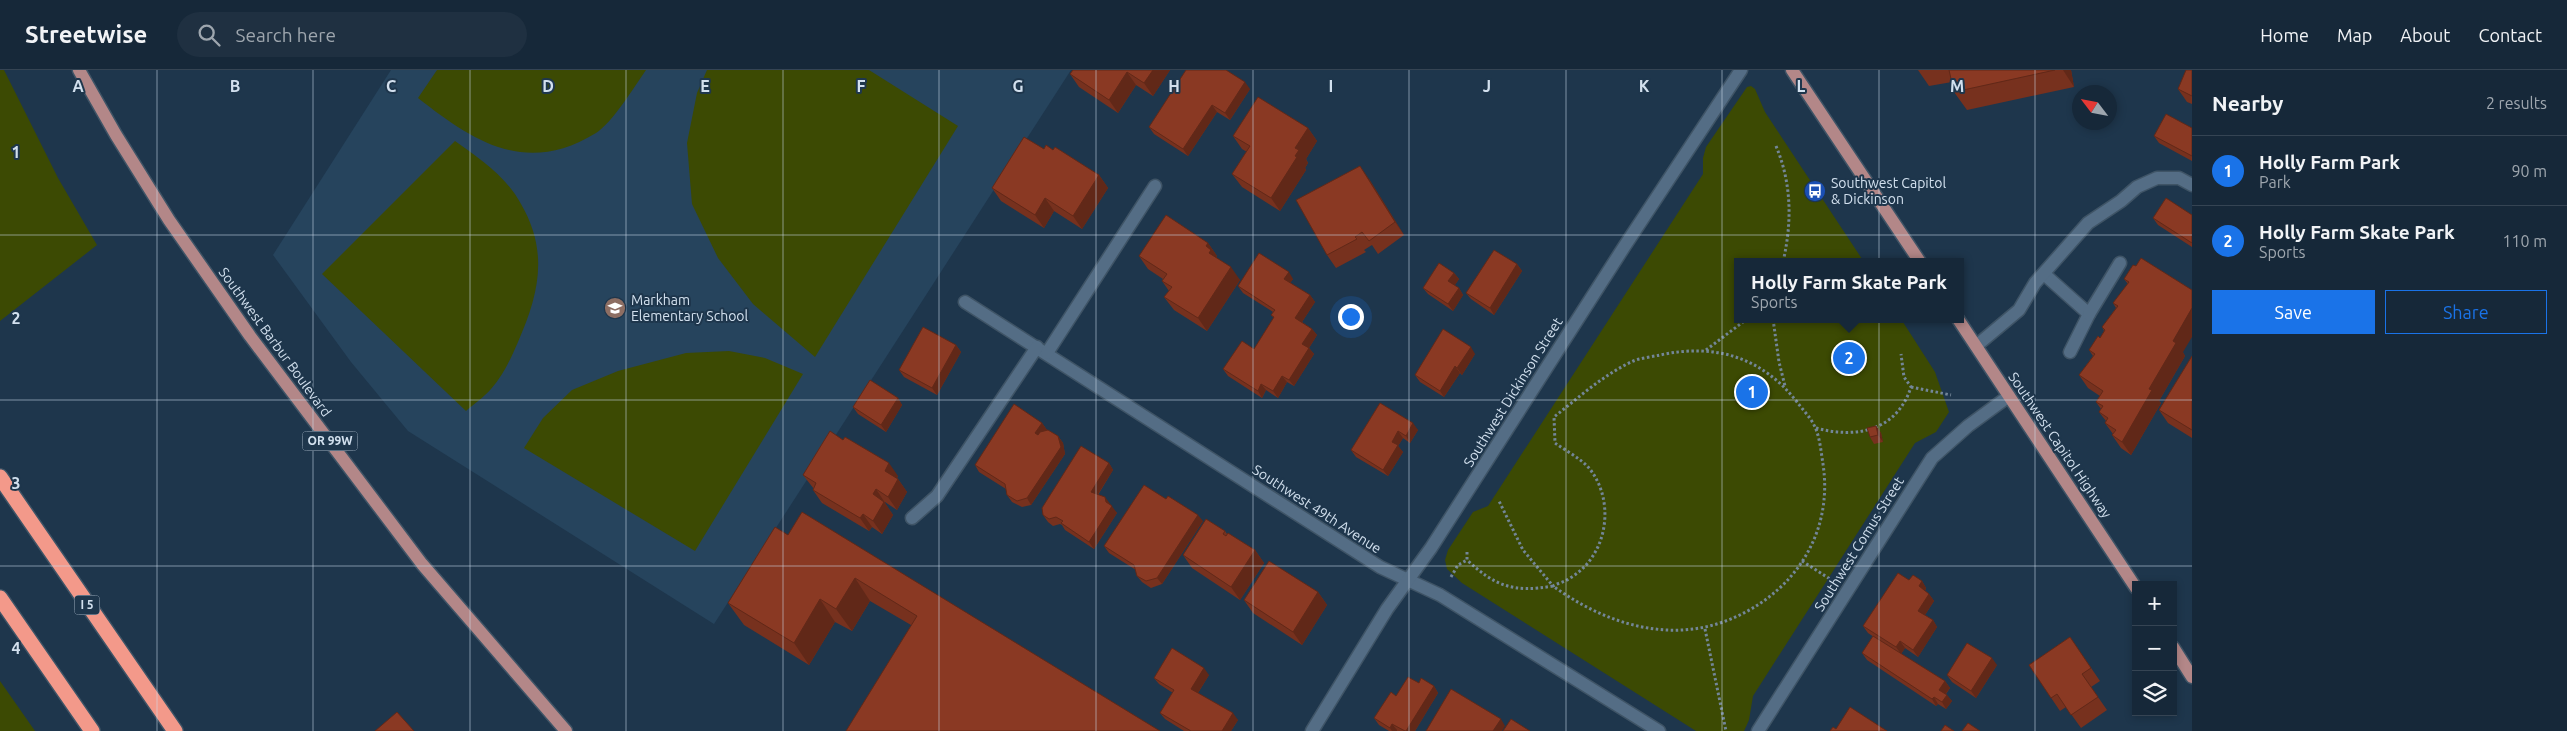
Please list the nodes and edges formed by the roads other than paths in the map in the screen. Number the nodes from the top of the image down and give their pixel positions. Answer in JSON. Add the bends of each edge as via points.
{"nodes":[{"id":1,"x":79,"y":70,"type":"edge"},
{"id":2,"x":1741,"y":70,"type":"edge"},
{"id":3,"x":1792,"y":70,"type":"edge"},
{"id":4,"x":2192,"y":185,"type":"edge"},
{"id":5,"x":1155,"y":186,"type":"dead end"},
{"id":6,"x":1917,"y":258,"type":"edge"},
{"id":7,"x":2120,"y":263,"type":"dead end"},
{"id":8,"x":2044,"y":274,"type":"junction"},
{"id":9,"x":965,"y":302,"type":"dead end"},
{"id":10,"x":2089,"y":314,"type":"junction"},
{"id":11,"x":1961,"y":323,"type":"edge"},
{"id":12,"x":1976,"y":346,"type":"junction"},
{"id":13,"x":1042,"y":350,"type":"junction"},
{"id":14,"x":2070,"y":352,"type":"dead end"},
{"id":15,"x":2009,"y":396,"type":"junction"},
{"id":16,"x":0,"y":478,"type":"edge"},
{"id":17,"x":912,"y":518,"type":"dead end"},
{"id":18,"x":1408,"y":580,"type":"junction"},
{"id":19,"x":2132,"y":582,"type":"edge"},
{"id":20,"x":0,"y":598,"type":"edge"},
{"id":21,"x":2177,"y":653,"type":"edge"},
{"id":22,"x":2192,"y":677,"type":"edge"},
{"id":23,"x":92,"y":731,"type":"edge"},
{"id":24,"x":174,"y":731,"type":"edge"},
{"id":25,"x":566,"y":731,"type":"edge"},
{"id":26,"x":1312,"y":731,"type":"edge"},
{"id":27,"x":1659,"y":731,"type":"edge"},
{"id":28,"x":1758,"y":731,"type":"edge"}],
"edges":[{"from":1,"to":25,"type":"main road","name":"Southwest Barbur Boulevard","number":"OR 99W","via":[[169,220],[261,351],[422,564]]},
{"from":2,"to":18,"type":"street","name":"Southwest Dickinson Street"},
{"from":3,"to":6,"type":"main road"},
{"from":4,"to":8,"type":"street","via":[[2179,178],[2157,178],[2137,188],[2088,222]]},
{"from":5,"to":13,"type":"street"},
{"from":7,"to":10,"type":"street"},
{"from":8,"to":10,"type":"street"},
{"from":8,"to":12,"type":"street","via":[[2019,310]]},
{"from":9,"to":13,"type":"street","name":"Southwest 49th Avenue"},
{"from":10,"to":14,"type":"street"},
{"from":11,"to":12,"type":"main road","name":"Southwest Capitol Highway"},
{"from":12,"to":15,"type":"main road","name":"Southwest Capitol Highway"},
{"from":13,"to":17,"type":"street","via":[[937,496]]},
{"from":13,"to":18,"type":"street","name":"Southwest 49th Avenue","via":[[1380,568]]},
{"from":15,"to":19,"type":"main road","name":"Southwest Capitol Highway"},
{"from":15,"to":28,"type":"street","name":"Southwest Comus Street","via":[[1932,458]]},
{"from":16,"to":24,"type":"highway","number":"I 5"},
{"from":18,"to":26,"type":"street","name":"Southwest Dickinson Street"},
{"from":18,"to":27,"type":"street","name":"Southwest 49th Avenue","via":[[1440,595]]},
{"from":20,"to":23,"type":"highway"},
{"from":21,"to":22,"type":"main road"}]}
